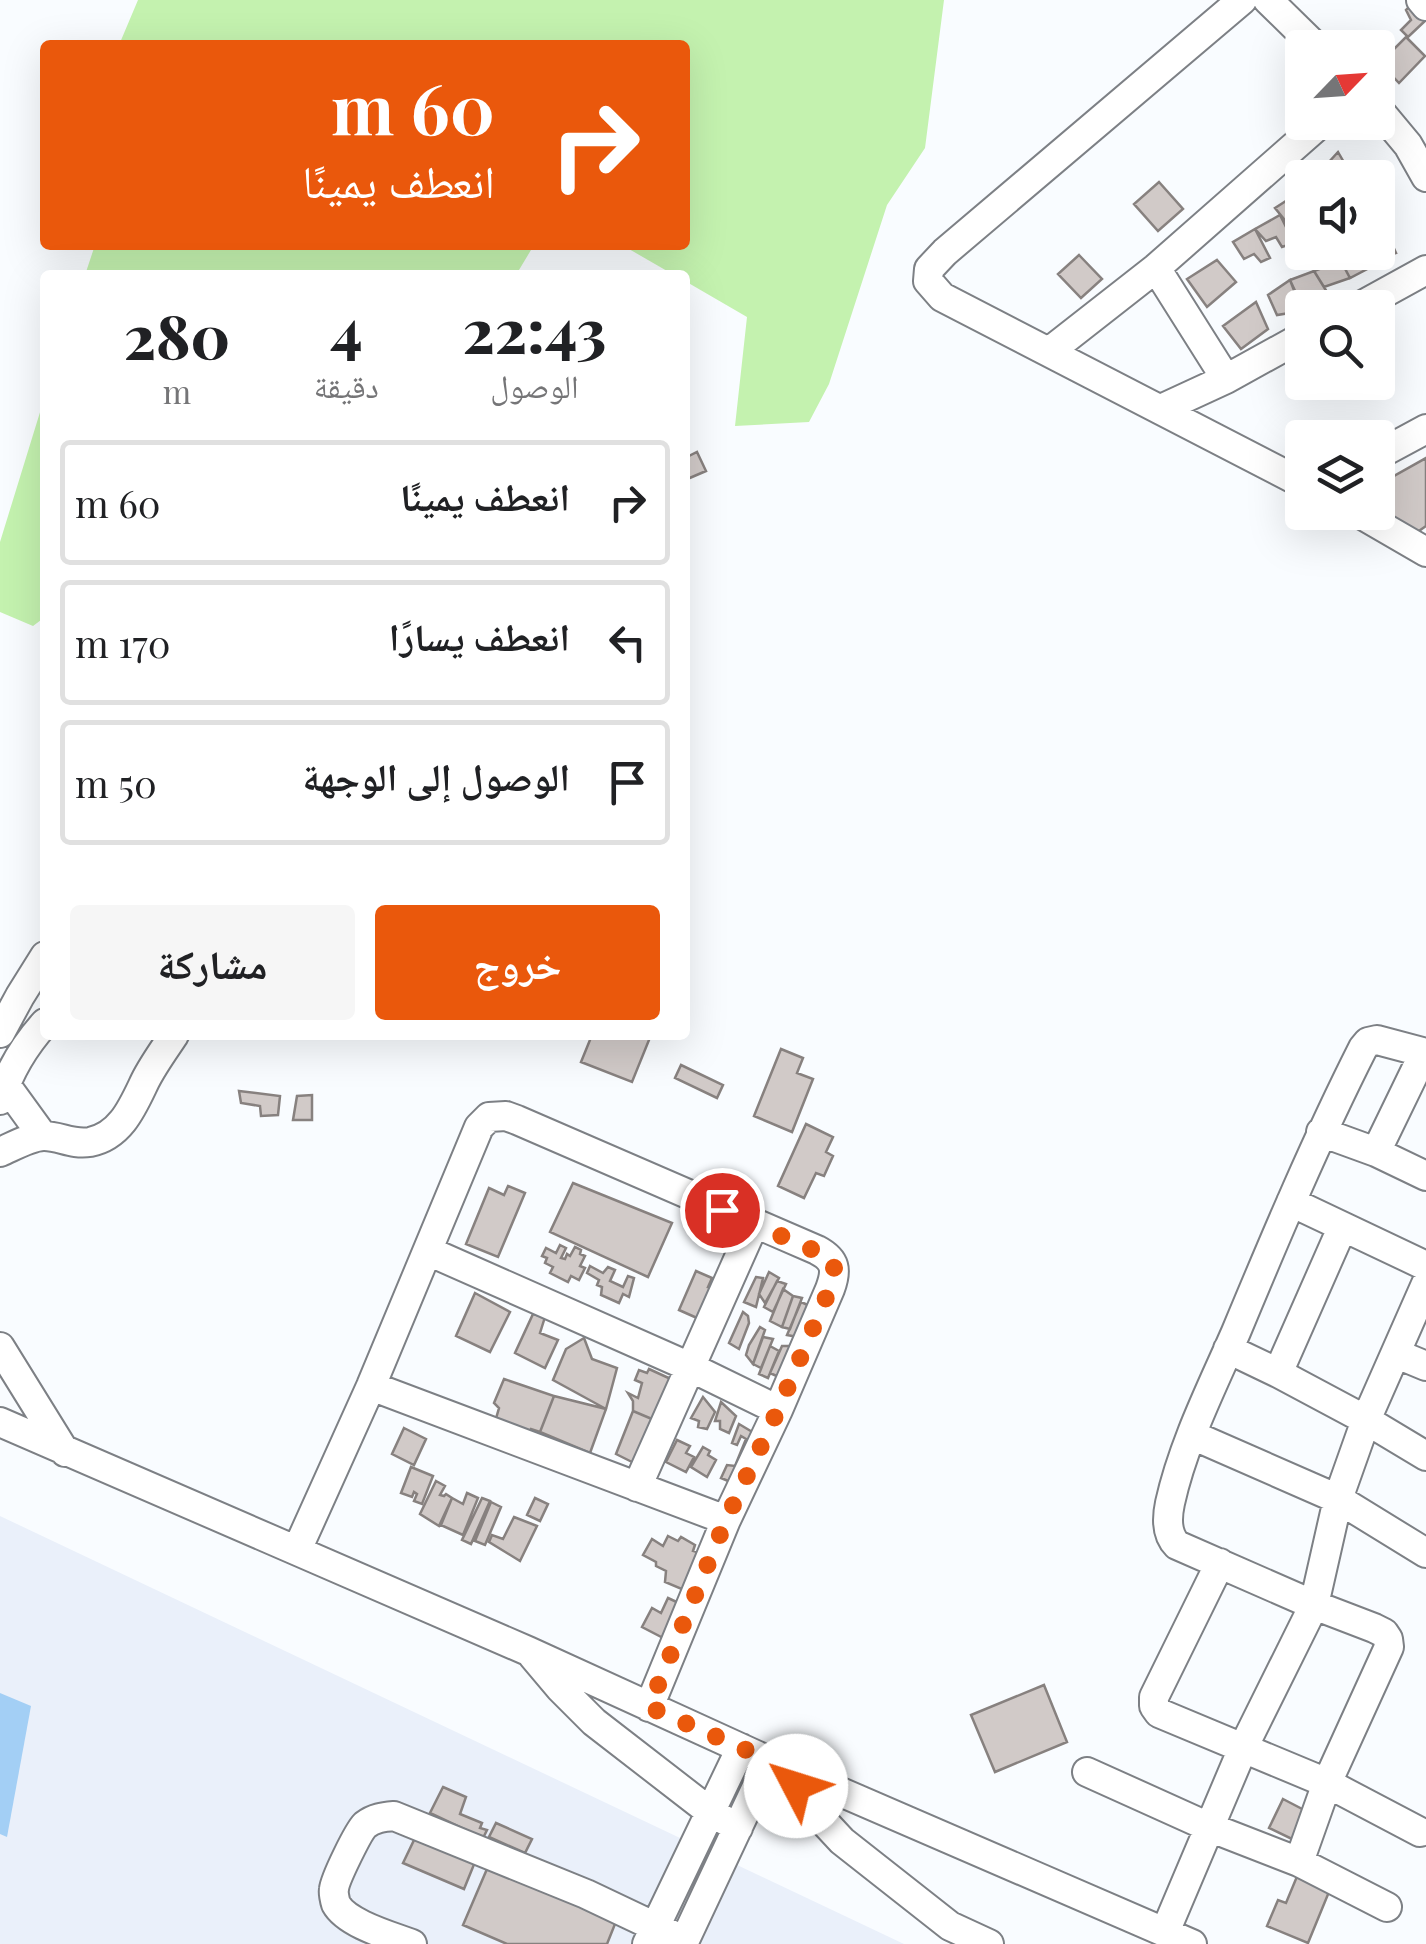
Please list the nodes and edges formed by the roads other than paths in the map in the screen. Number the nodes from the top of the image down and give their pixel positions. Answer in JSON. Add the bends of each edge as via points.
{"nodes":[{"id":1,"x":1242,"y":0,"type":"edge"},
{"id":2,"x":1268,"y":0,"type":"edge"},
{"id":3,"x":1421,"y":0,"type":"edge"},
{"id":4,"x":1426,"y":6,"type":"edge"},
{"id":5,"x":1299,"y":30,"type":"edge"},
{"id":6,"x":1395,"y":122,"type":"edge"},
{"id":7,"x":1417,"y":138,"type":"edge"},
{"id":8,"x":1302,"y":140,"type":"edge"},
{"id":9,"x":1426,"y":178,"type":"edge"},
{"id":10,"x":1156,"y":268,"type":"junction"},
{"id":11,"x":1426,"y":270,"type":"edge"},
{"id":12,"x":1390,"y":290,"type":"edge"},
{"id":13,"x":1285,"y":346,"type":"edge"},
{"id":14,"x":1050,"y":351,"type":"junction"},
{"id":15,"x":1226,"y":378,"type":"junction"},
{"id":16,"x":1162,"y":409,"type":"junction"},
{"id":17,"x":1426,"y":430,"type":"edge"},
{"id":18,"x":1395,"y":446,"type":"edge"},
{"id":19,"x":1285,"y":473,"type":"edge"},
{"id":20,"x":1388,"y":530,"type":"edge"},
{"id":21,"x":1426,"y":552,"type":"edge"},
{"id":22,"x":40,"y":964,"type":"edge"},
{"id":23,"x":40,"y":1030,"type":"edge"},
{"id":24,"x":0,"y":1033,"type":"edge"},
{"id":25,"x":171,"y":1040,"type":"edge"},
{"id":26,"x":1425,"y":1053,"type":"edge"},
{"id":27,"x":3,"y":1092,"type":"edge"},
{"id":28,"x":1321,"y":1132,"type":"junction"},
{"id":29,"x":42,"y":1135,"type":"junction"},
{"id":30,"x":0,"y":1152,"type":"edge"},
{"id":31,"x":1376,"y":1152,"type":"junction"},
{"id":32,"x":1426,"y":1176,"type":"edge"},
{"id":33,"x":1291,"y":1202,"type":"junction"},
{"id":34,"x":754,"y":1224,"type":"junction"},
{"id":35,"x":1342,"y":1228,"type":"junction"},
{"id":36,"x":428,"y":1251,"type":"junction"},
{"id":37,"x":1426,"y":1266,"type":"edge"},
{"id":38,"x":1426,"y":1284,"type":"edge"},
{"id":39,"x":0,"y":1347,"type":"edge"},
{"id":40,"x":1228,"y":1349,"type":"junction"},
{"id":41,"x":1397,"y":1354,"type":"junction"},
{"id":42,"x":1426,"y":1366,"type":"edge"},
{"id":43,"x":690,"y":1367,"type":"junction"},
{"id":44,"x":1278,"y":1372,"type":"junction"},
{"id":45,"x":371,"y":1386,"type":"junction"},
{"id":46,"x":778,"y":1410,"type":"junction"},
{"id":47,"x":1366,"y":1420,"type":"junction"},
{"id":48,"x":0,"y":1422,"type":"edge"},
{"id":49,"x":1192,"y":1435,"type":"junction"},
{"id":50,"x":65,"y":1452,"type":"junction"},
{"id":51,"x":1426,"y":1456,"type":"edge"},
{"id":52,"x":637,"y":1487,"type":"junction"},
{"id":53,"x":1338,"y":1499,"type":"junction"},
{"id":54,"x":726,"y":1520,"type":"junction"},
{"id":55,"x":297,"y":1550,"type":"junction"},
{"id":56,"x":1426,"y":1553,"type":"edge"},
{"id":57,"x":1220,"y":1563,"type":"junction"},
{"id":58,"x":1314,"y":1605,"type":"junction"},
{"id":59,"x":528,"y":1651,"type":"junction"},
{"id":60,"x":649,"y":1707,"type":"junction"},
{"id":61,"x":741,"y":1748,"type":"junction"},
{"id":62,"x":1243,"y":1748,"type":"junction"},
{"id":63,"x":770,"y":1761,"type":"junction"},
{"id":64,"x":796,"y":1772,"type":"junction"},
{"id":65,"x":1087,"y":1772,"type":"dead end"},
{"id":66,"x":1327,"y":1783,"type":"junction"},
{"id":67,"x":709,"y":1811,"type":"junction"},
{"id":68,"x":1209,"y":1827,"type":"junction"},
{"id":69,"x":738,"y":1828,"type":"junction"},
{"id":70,"x":1420,"y":1832,"type":"dead end"},
{"id":71,"x":1299,"y":1862,"type":"junction"},
{"id":72,"x":1387,"y":1907,"type":"dead end"},
{"id":73,"x":1165,"y":1932,"type":"junction"},
{"id":74,"x":651,"y":1935,"type":"edge"},
{"id":75,"x":946,"y":1935,"type":"edge"},
{"id":76,"x":684,"y":1942,"type":"edge"},
{"id":77,"x":412,"y":1944,"type":"edge"},
{"id":78,"x":986,"y":1944,"type":"edge"},
{"id":79,"x":1192,"y":1944,"type":"edge"}],
"edges":[{"from":1,"to":14,"type":"street","via":[[929,269],[928,281],[942,297]]},
{"from":2,"to":5,"type":"street"},
{"from":3,"to":4,"type":"street"},
{"from":6,"to":7,"type":"street"},
{"from":7,"to":9,"type":"street"},
{"from":8,"to":10,"type":"street"},
{"from":10,"to":14,"type":"street"},
{"from":10,"to":15,"type":"street"},
{"from":11,"to":12,"type":"street"},
{"from":13,"to":15,"type":"street"},
{"from":14,"to":16,"type":"street"},
{"from":15,"to":16,"type":"street"},
{"from":16,"to":19,"type":"street"},
{"from":17,"to":18,"type":"street"},
{"from":20,"to":21,"type":"street"},
{"from":22,"to":24,"type":"street"},
{"from":23,"to":27,"type":"street"},
{"from":25,"to":29,"type":"street","via":[[122,1124],[92,1142]]},
{"from":26,"to":28,"type":"street","via":[[1368,1042]]},
{"from":26,"to":31,"type":"street"},
{"from":27,"to":29,"type":"street"},
{"from":28,"to":31,"type":"street"},
{"from":28,"to":33,"type":"street"},
{"from":29,"to":30,"type":"street"},
{"from":31,"to":32,"type":"street"},
{"from":33,"to":35,"type":"street"},
{"from":33,"to":40,"type":"street"},
{"from":34,"to":36,"type":"street","via":[[497,1115],[479,1127]]},
{"from":34,"to":43,"type":"street"},
{"from":34,"to":46,"type":"street","via":[[827,1256],[836,1270]]},
{"from":35,"to":37,"type":"street"},
{"from":35,"to":44,"type":"street"},
{"from":36,"to":43,"type":"street"},
{"from":36,"to":45,"type":"street"},
{"from":38,"to":41,"type":"street"},
{"from":39,"to":50,"type":"street"},
{"from":40,"to":44,"type":"street"},
{"from":40,"to":49,"type":"street"},
{"from":41,"to":42,"type":"street"},
{"from":41,"to":47,"type":"street"},
{"from":43,"to":46,"type":"street"},
{"from":43,"to":52,"type":"street"},
{"from":44,"to":47,"type":"street"},
{"from":45,"to":52,"type":"street"},
{"from":45,"to":55,"type":"street"},
{"from":46,"to":54,"type":"street"},
{"from":47,"to":51,"type":"street"},
{"from":47,"to":53,"type":"street"},
{"from":48,"to":50,"type":"street"},
{"from":49,"to":53,"type":"street"},
{"from":49,"to":57,"type":"street","via":[[1168,1529],[1177,1545]]},
{"from":50,"to":55,"type":"street"},
{"from":52,"to":54,"type":"street"},
{"from":53,"to":56,"type":"street"},
{"from":53,"to":58,"type":"street"},
{"from":54,"to":60,"type":"street"},
{"from":55,"to":59,"type":"street"},
{"from":57,"to":58,"type":"street"},
{"from":57,"to":62,"type":"street","via":[[1154,1706]]},
{"from":58,"to":62,"type":"street"},
{"from":58,"to":66,"type":"street","via":[[1384,1634],[1389,1648]]},
{"from":59,"to":60,"type":"street"},
{"from":59,"to":67,"type":"street","via":[[594,1722]]},
{"from":60,"to":61,"type":"street"},
{"from":61,"to":63,"type":"street"},
{"from":61,"to":67,"type":"street"},
{"from":62,"to":66,"type":"street"},
{"from":62,"to":68,"type":"street"},
{"from":63,"to":64,"type":"street"},
{"from":63,"to":69,"type":"street"},
{"from":64,"to":73,"type":"street"},
{"from":64,"to":75,"type":"street","via":[[802,1798]]},
{"from":65,"to":68,"type":"street"},
{"from":66,"to":70,"type":"street"},
{"from":66,"to":71,"type":"street"},
{"from":67,"to":69,"type":"street"},
{"from":67,"to":74,"type":"street"},
{"from":68,"to":71,"type":"street"},
{"from":68,"to":73,"type":"street"},
{"from":69,"to":76,"type":"street"},
{"from":71,"to":72,"type":"street"},
{"from":73,"to":79,"type":"street"},
{"from":74,"to":76,"type":"street"},
{"from":74,"to":77,"type":"street","via":[[586,1894],[394,1816],[380,1817],[360,1831],[334,1888],[335,1902],[357,1922]]},
{"from":75,"to":78,"type":"street"}]}
